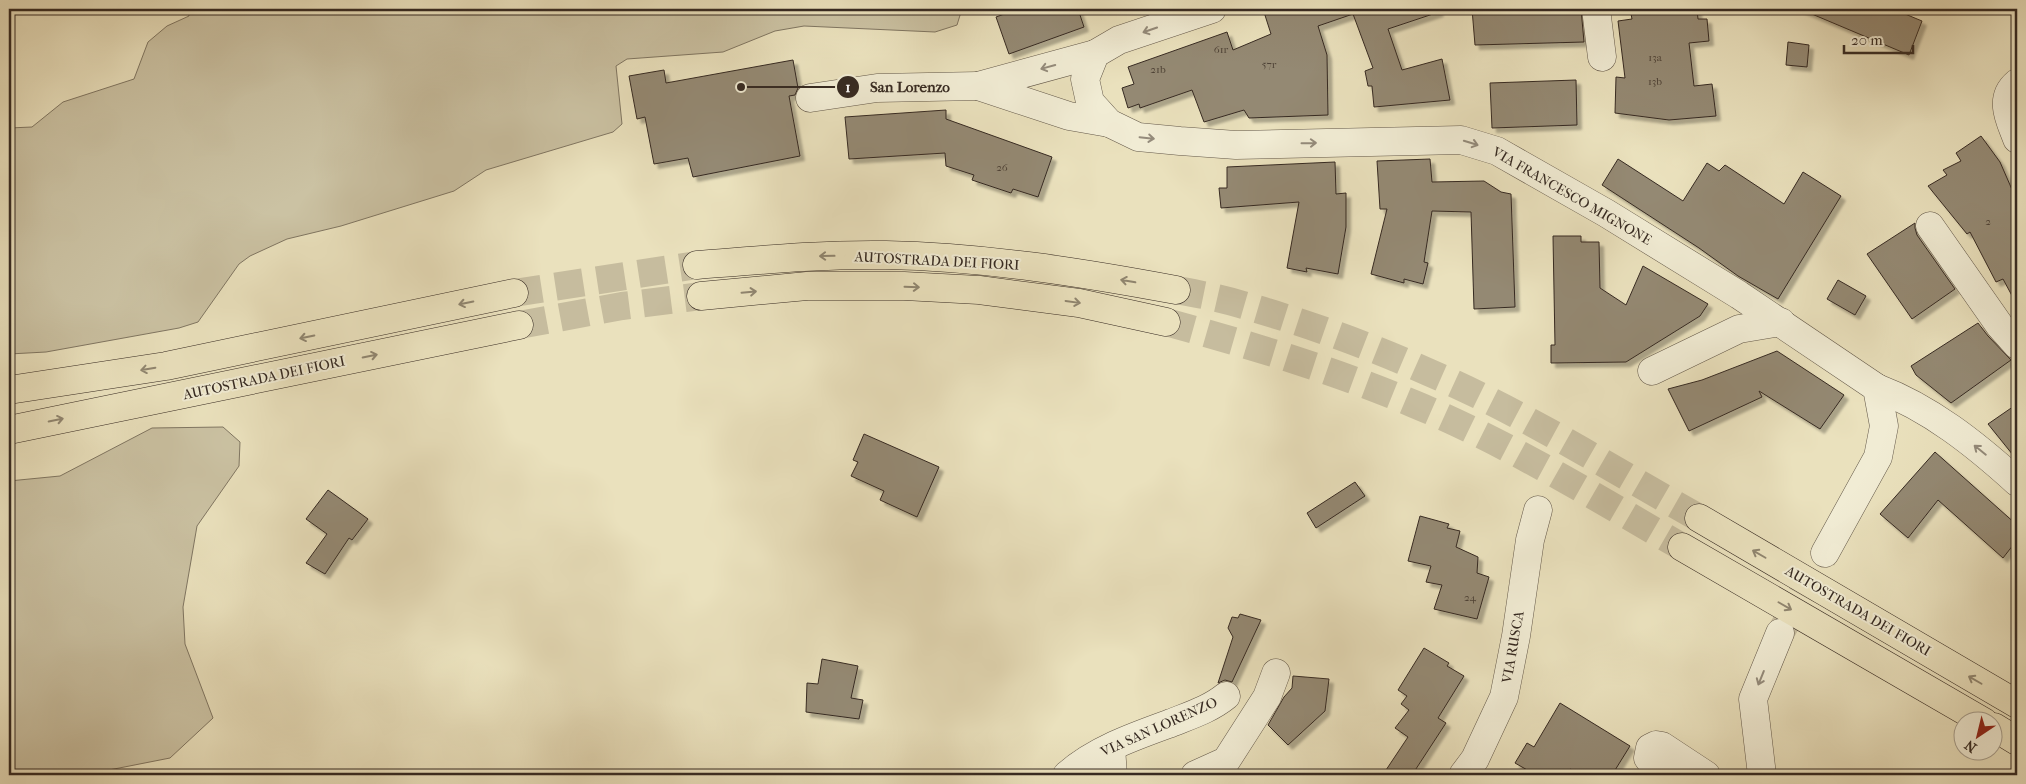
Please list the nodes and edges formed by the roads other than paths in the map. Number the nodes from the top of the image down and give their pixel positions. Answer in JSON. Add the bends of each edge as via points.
{"nodes":[{"id":1,"x":1212,"y":9,"type":"edge"},
{"id":2,"x":1596,"y":9,"type":"edge"},
{"id":3,"x":1095,"y":54,"type":"junction"},
{"id":4,"x":1602,"y":57,"type":"dead end"},
{"id":5,"x":2017,"y":82,"type":"edge"},
{"id":6,"x":978,"y":86,"type":"junction"},
{"id":7,"x":810,"y":98,"type":"dead end"},
{"id":8,"x":1109,"y":123,"type":"junction"},
{"id":9,"x":2017,"y":139,"type":"edge"},
{"id":10,"x":1930,"y":226,"type":"dead end"},
{"id":11,"x":697,"y":265,"type":"tunnel mouth"},
{"id":12,"x":1176,"y":290,"type":"tunnel mouth"},
{"id":13,"x":514,"y":293,"type":"tunnel mouth"},
{"id":14,"x":701,"y":296,"type":"tunnel mouth"},
{"id":15,"x":1166,"y":322,"type":"tunnel mouth"},
{"id":16,"x":1781,"y":322,"type":"junction"},
{"id":17,"x":519,"y":325,"type":"tunnel mouth"},
{"id":18,"x":2017,"y":345,"type":"edge"},
{"id":19,"x":1652,"y":371,"type":"dead end"},
{"id":20,"x":1877,"y":388,"type":"junction"},
{"id":21,"x":9,"y":390,"type":"edge"},
{"id":22,"x":9,"y":430,"type":"edge"},
{"id":23,"x":2017,"y":482,"type":"edge"},
{"id":24,"x":1538,"y":510,"type":"dead end"},
{"id":25,"x":1699,"y":518,"type":"tunnel mouth"},
{"id":26,"x":1682,"y":546,"type":"tunnel mouth"},
{"id":27,"x":1825,"y":552,"type":"tunnel mouth"},
{"id":28,"x":1780,"y":633,"type":"tunnel mouth"},
{"id":29,"x":1276,"y":673,"type":"dead end"},
{"id":30,"x":1226,"y":696,"type":"dead end"},
{"id":31,"x":2017,"y":704,"type":"edge"},
{"id":32,"x":1967,"y":712,"type":"edge"},
{"id":33,"x":2004,"y":733,"type":"edge"},
{"id":34,"x":2017,"y":740,"type":"edge"},
{"id":35,"x":1111,"y":748,"type":"junction"},
{"id":36,"x":1067,"y":775,"type":"edge"},
{"id":37,"x":1113,"y":775,"type":"edge"},
{"id":38,"x":1195,"y":775,"type":"edge"},
{"id":39,"x":1463,"y":775,"type":"edge"},
{"id":40,"x":1661,"y":775,"type":"edge"},
{"id":41,"x":1706,"y":775,"type":"edge"},
{"id":42,"x":1762,"y":775,"type":"edge"}],
"edges":[{"from":1,"to":3,"type":"street","name":"VIA FRANCESCO MIGNONE","one_way":true,"via":[[1119,40]]},
{"from":2,"to":4,"type":"street"},
{"from":3,"to":6,"type":"street","name":"VIA FRANCESCO MIGNONE","one_way":true},
{"from":3,"to":8,"type":"street","name":"VIA FRANCESCO MIGNONE","via":[[1084,79],[1090,102]]},
{"from":5,"to":9,"type":"street","via":[[2008,93],[2006,103]]},
{"from":6,"to":7,"type":"street","name":"VIA FRANCESCO MIGNONE","via":[[877,88]]},
{"from":6,"to":8,"type":"street","name":"VIA FRANCESCO MIGNONE","via":[[1069,116]]},
{"from":8,"to":16,"type":"street","name":"VIA FRANCESCO MIGNONE","one_way":true,"via":[[1138,137],[1236,145],[1461,140],[1497,150],[1606,213]]},
{"from":10,"to":18,"type":"street","via":[[2000,326]]},
{"from":12,"to":11,"type":"highway","name":"AUTOSTRADA DEI FIORI","one_way":true,"via":[[1081,272],[981,261],[886,256],[796,256]]},
{"from":13,"to":21,"type":"highway","one_way":true,"via":[[166,366]]},
{"from":14,"to":15,"type":"highway","name":"AUTOSTRADA DEI FIORI","one_way":true,"via":[[807,286],[979,290],[1079,303]]},
{"from":16,"to":19,"type":"street","via":[[1739,329]]},
{"from":16,"to":20,"type":"street","name":"VIA FRANCESCO MIGNONE"},
{"from":22,"to":17,"type":"highway","name":"AUTOSTRADA DEI FIORI","one_way":true},
{"from":23,"to":20,"type":"street","name":"VIA FRANCESCO MIGNONE","one_way":true,"via":[[1960,434],[1904,398]]},
{"from":20,"to":27,"type":"street","via":[[1884,426],[1878,457]]},
{"from":24,"to":39,"type":"street","name":"VIA RUSCA","via":[[1530,540],[1504,697],[1475,760]]},
{"from":31,"to":25,"type":"highway","name":"AUTOSTRADA DEI FIORI","one_way":true},
{"from":26,"to":32,"type":"highway","one_way":true},
{"from":28,"to":42,"type":"street","one_way":true,"via":[[1753,699]]},
{"from":29,"to":38,"type":"street","via":[[1267,697],[1226,761]]},
{"from":30,"to":35,"type":"street","name":"VIA SAN LORENZO","via":[[1208,708]]},
{"from":33,"to":34,"type":"highway"},
{"from":35,"to":36,"type":"street","name":"VIA SAN LORENZO","via":[[1079,764]]},
{"from":35,"to":37,"type":"street"},
{"from":40,"to":41,"type":"street","via":[[1648,754],[1656,745]]}]}
